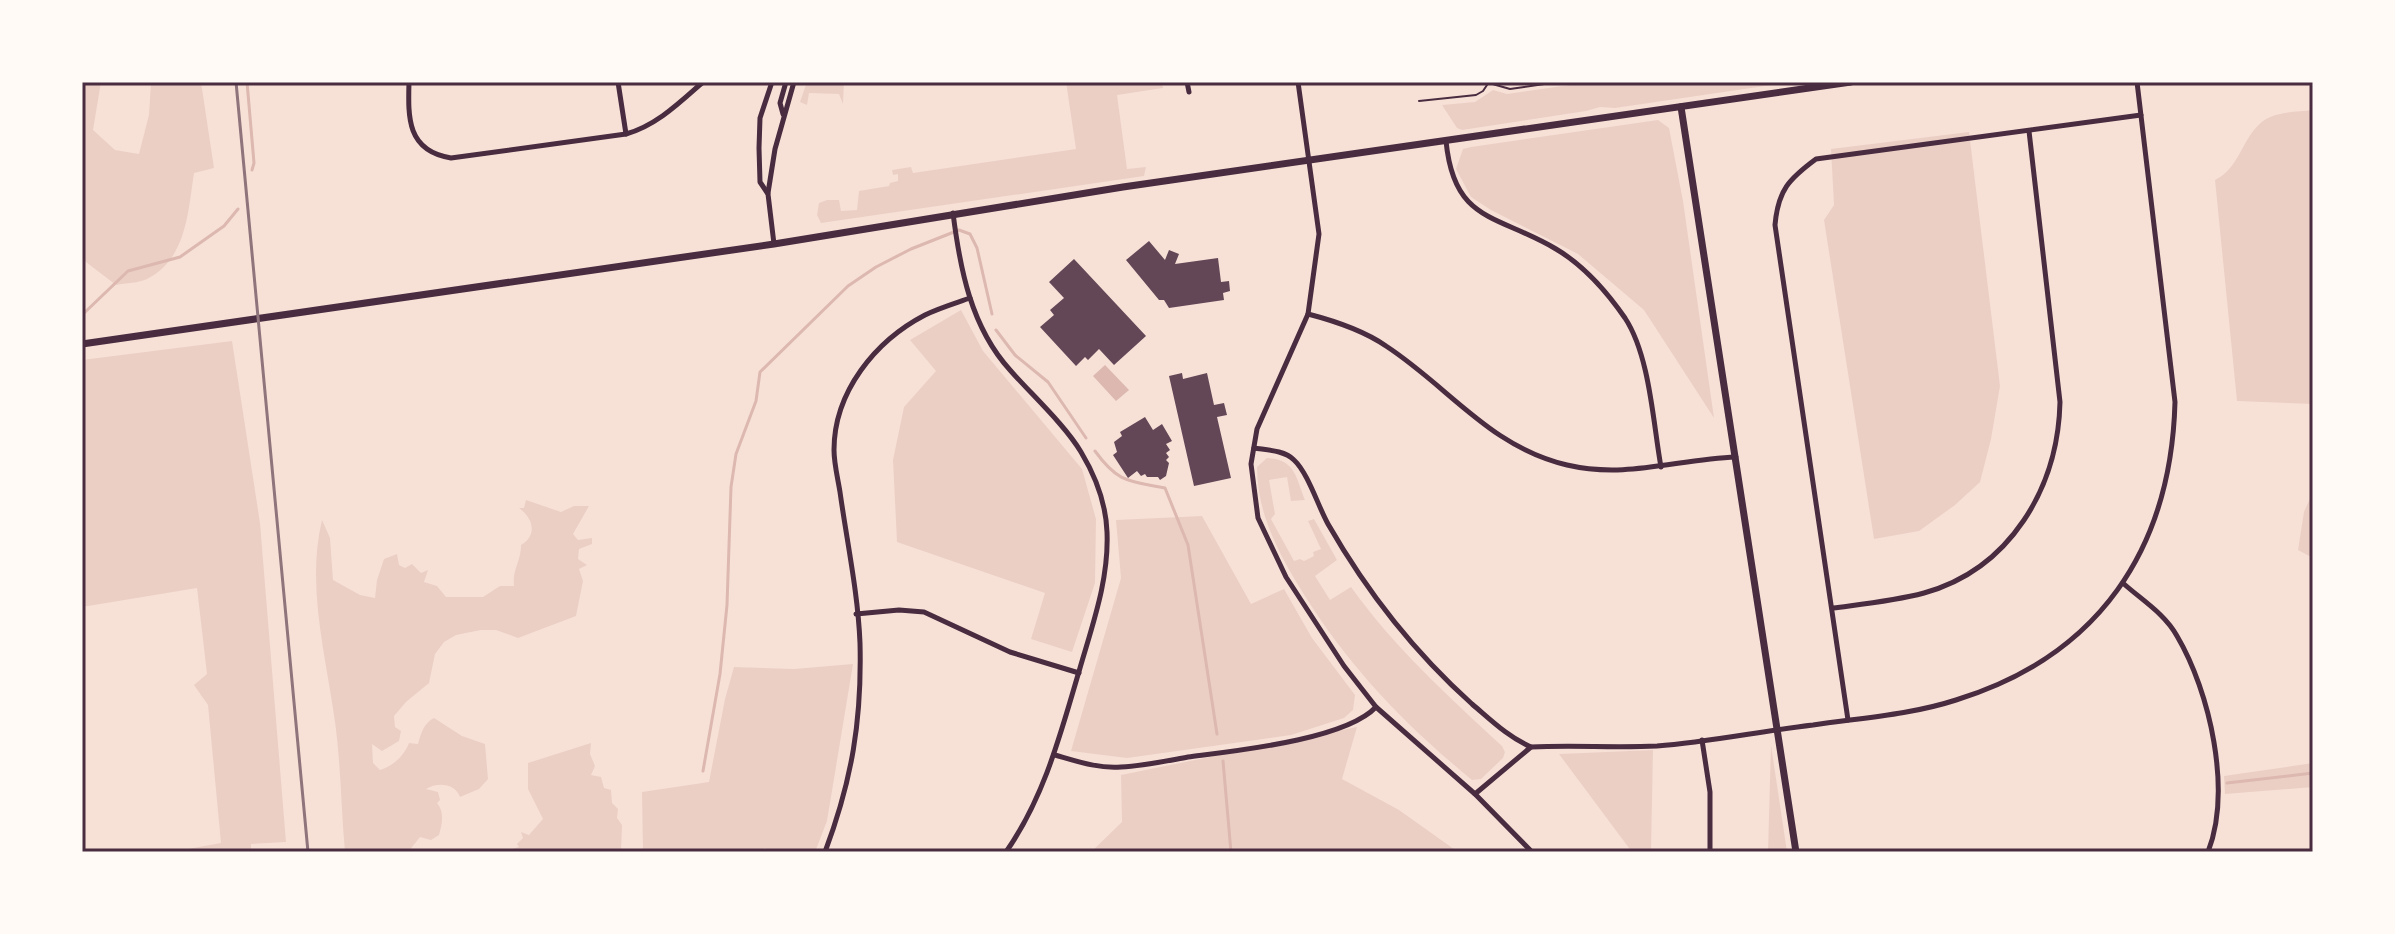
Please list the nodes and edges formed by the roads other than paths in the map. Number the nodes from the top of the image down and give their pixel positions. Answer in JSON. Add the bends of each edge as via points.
{"nodes":[{"id":1,"x":409,"y":82,"type":"edge"},
{"id":2,"x":618,"y":82,"type":"edge"},
{"id":3,"x":703,"y":82,"type":"edge"},
{"id":4,"x":772,"y":82,"type":"edge"},
{"id":5,"x":786,"y":82,"type":"edge"},
{"id":6,"x":794,"y":82,"type":"edge"},
{"id":7,"x":1187,"y":82,"type":"edge"},
{"id":8,"x":1298,"y":82,"type":"edge"},
{"id":9,"x":1851,"y":82,"type":"edge"},
{"id":10,"x":2137,"y":82,"type":"edge"},
{"id":11,"x":1189,"y":92,"type":"dead end"},
{"id":12,"x":1681,"y":107,"type":"junction"},
{"id":13,"x":784,"y":115,"type":"junction"},
{"id":14,"x":2141,"y":115,"type":"junction"},
{"id":15,"x":2029,"y":131,"type":"junction"},
{"id":16,"x":626,"y":134,"type":"junction"},
{"id":17,"x":1446,"y":141,"type":"junction"},
{"id":18,"x":1308,"y":161,"type":"junction"},
{"id":19,"x":768,"y":194,"type":"junction"},
{"id":20,"x":953,"y":213,"type":"junction"},
{"id":21,"x":774,"y":244,"type":"junction"},
{"id":22,"x":970,"y":298,"type":"junction"},
{"id":23,"x":1308,"y":314,"type":"junction"},
{"id":24,"x":82,"y":344,"type":"edge"},
{"id":25,"x":1254,"y":448,"type":"junction"},
{"id":26,"x":1736,"y":457,"type":"junction"},
{"id":27,"x":1661,"y":467,"type":"junction"},
{"id":28,"x":2124,"y":584,"type":"junction"},
{"id":29,"x":1833,"y":608,"type":"junction"},
{"id":30,"x":856,"y":614,"type":"junction"},
{"id":31,"x":1079,"y":673,"type":"junction"},
{"id":32,"x":1376,"y":707,"type":"junction"},
{"id":33,"x":1848,"y":720,"type":"junction"},
{"id":34,"x":1779,"y":729,"type":"junction"},
{"id":35,"x":1702,"y":740,"type":"junction"},
{"id":36,"x":1531,"y":747,"type":"junction"},
{"id":37,"x":1055,"y":755,"type":"junction"},
{"id":38,"x":1475,"y":794,"type":"junction"},
{"id":39,"x":825,"y":852,"type":"edge"},
{"id":40,"x":1006,"y":852,"type":"edge"},
{"id":41,"x":1532,"y":852,"type":"edge"},
{"id":42,"x":1710,"y":852,"type":"edge"},
{"id":43,"x":1796,"y":852,"type":"edge"},
{"id":44,"x":2208,"y":852,"type":"edge"}],
"edges":[{"from":1,"to":16,"type":"street","via":[[408,120],[419,143],[434,155],[451,158]]},
{"from":2,"to":16,"type":"street"},
{"from":3,"to":16,"type":"street","via":[[669,112]]},
{"from":4,"to":19,"type":"street","via":[[759,135],[760,182]]},
{"from":5,"to":13,"type":"street","via":[[780,103]]},
{"from":6,"to":13,"type":"street"},
{"from":7,"to":11,"type":"street"},
{"from":8,"to":18,"type":"street"},
{"from":9,"to":12,"type":"main road"},
{"from":10,"to":14,"type":"street"},
{"from":12,"to":17,"type":"main road"},
{"from":12,"to":26,"type":"main road"},
{"from":13,"to":19,"type":"street"},
{"from":14,"to":15,"type":"street"},
{"from":14,"to":28,"type":"street","via":[[2175,402],[2174,440],[2164,496]]},
{"from":15,"to":29,"type":"street","via":[[2060,402],[2056,446],[2044,485],[2006,543],[1971,572],[1926,592]]},
{"from":15,"to":29,"type":"street","via":[[1816,159],[1790,179],[1776,209]]},
{"from":17,"to":18,"type":"main road"},
{"from":17,"to":27,"type":"street","via":[[1455,184],[1469,204],[1567,256],[1626,320],[1644,374]]},
{"from":18,"to":20,"type":"main road"},
{"from":18,"to":23,"type":"street","via":[[1319,234]]},
{"from":19,"to":21,"type":"street"},
{"from":20,"to":21,"type":"main road"},
{"from":20,"to":22,"type":"street"},
{"from":21,"to":24,"type":"main road"},
{"from":22,"to":30,"type":"street","via":[[924,315],[888,341],[850,384],[834,449]]},
{"from":22,"to":31,"type":"street","via":[[993,347],[1081,451],[1101,493],[1107,567]]},
{"from":23,"to":25,"type":"street","via":[[1262,416]]},
{"from":23,"to":27,"type":"street","via":[[1383,343],[1485,427],[1542,457],[1602,470]]},
{"from":25,"to":32,"type":"street","via":[[1254,499],[1276,559]]},
{"from":25,"to":36,"type":"street","via":[[1296,461],[1328,524],[1401,631],[1470,702]]},
{"from":26,"to":27,"type":"street"},
{"from":26,"to":34,"type":"main road"},
{"from":28,"to":33,"type":"street","via":[[2082,630],[2021,674],[1956,700]]},
{"from":28,"to":44,"type":"street","via":[[2176,635],[2201,694],[2219,779]]},
{"from":29,"to":33,"type":"street"},
{"from":30,"to":31,"type":"street","via":[[924,612],[1010,652]]},
{"from":30,"to":39,"type":"street","via":[[859,712],[852,768]]},
{"from":31,"to":37,"type":"street"},
{"from":32,"to":37,"type":"street","via":[[1290,743],[1119,768]]},
{"from":32,"to":38,"type":"street"},
{"from":33,"to":34,"type":"street"},
{"from":34,"to":35,"type":"street"},
{"from":34,"to":43,"type":"main road"},
{"from":35,"to":36,"type":"street","via":[[1656,746]]},
{"from":35,"to":42,"type":"street","via":[[1710,792]]},
{"from":36,"to":38,"type":"street"},
{"from":37,"to":40,"type":"street"},
{"from":38,"to":41,"type":"street"}]}
